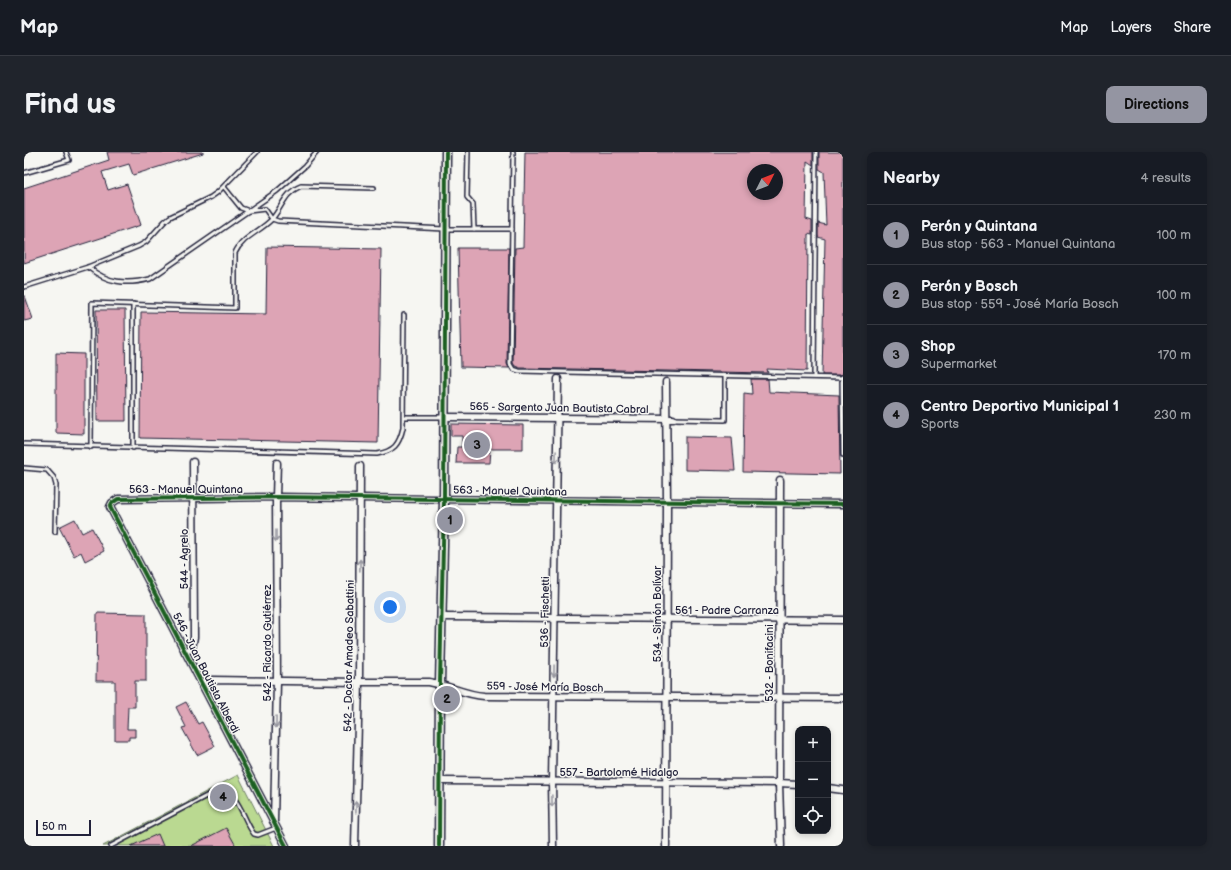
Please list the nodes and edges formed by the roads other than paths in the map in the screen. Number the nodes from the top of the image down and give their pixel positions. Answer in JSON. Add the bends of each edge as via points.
{"nodes":[{"id":1,"x":66,"y":152,"type":"edge"},
{"id":2,"x":257,"y":152,"type":"edge"},
{"id":3,"x":317,"y":152,"type":"edge"},
{"id":4,"x":446,"y":152,"type":"edge"},
{"id":5,"x":468,"y":152,"type":"edge"},
{"id":6,"x":513,"y":152,"type":"edge"},
{"id":7,"x":816,"y":152,"type":"edge"},
{"id":8,"x":24,"y":174,"type":"edge"},
{"id":9,"x":224,"y":187,"type":"junction"},
{"id":10,"x":374,"y":188,"type":"dead end"},
{"id":11,"x":249,"y":211,"type":"junction"},
{"id":12,"x":272,"y":219,"type":"junction"},
{"id":13,"x":445,"y":228,"type":"junction"},
{"id":14,"x":474,"y":229,"type":"junction"},
{"id":15,"x":512,"y":229,"type":"junction"},
{"id":16,"x":88,"y":267,"type":"junction"},
{"id":17,"x":24,"y":287,"type":"edge"},
{"id":18,"x":133,"y":304,"type":"junction"},
{"id":19,"x":404,"y":315,"type":"dead end"},
{"id":20,"x":725,"y":375,"type":"junction"},
{"id":21,"x":814,"y":377,"type":"junction"},
{"id":22,"x":842,"y":378,"type":"edge"},
{"id":23,"x":558,"y":379,"type":"dead end"},
{"id":24,"x":666,"y":382,"type":"dead end"},
{"id":25,"x":404,"y":417,"type":"junction"},
{"id":26,"x":444,"y":417,"type":"junction"},
{"id":27,"x":557,"y":418,"type":"junction"},
{"id":28,"x":666,"y":419,"type":"junction"},
{"id":29,"x":673,"y":419,"type":"joint"},
{"id":30,"x":24,"y":444,"type":"edge"},
{"id":31,"x":91,"y":447,"type":"junction"},
{"id":32,"x":133,"y":448,"type":"junction"},
{"id":33,"x":843,"y":455,"type":"edge"},
{"id":34,"x":193,"y":462,"type":"dead end"},
{"id":35,"x":277,"y":463,"type":"dead end"},
{"id":36,"x":360,"y":466,"type":"dead end"},
{"id":37,"x":24,"y":468,"type":"edge"},
{"id":38,"x":780,"y":480,"type":"dead end"},
{"id":39,"x":276,"y":497,"type":"junction"},
{"id":40,"x":194,"y":499,"type":"junction"},
{"id":41,"x":361,"y":499,"type":"junction"},
{"id":42,"x":444,"y":499,"type":"junction"},
{"id":43,"x":556,"y":501,"type":"junction"},
{"id":44,"x":667,"y":502,"type":"junction"},
{"id":45,"x":780,"y":503,"type":"junction"},
{"id":46,"x":843,"y":504,"type":"edge"},
{"id":47,"x":110,"y":508,"type":"joint"},
{"id":48,"x":55,"y":532,"type":"dead end"},
{"id":49,"x":442,"y":617,"type":"junction"},
{"id":50,"x":555,"y":618,"type":"junction"},
{"id":51,"x":667,"y":620,"type":"junction"},
{"id":52,"x":779,"y":620,"type":"junction"},
{"id":53,"x":843,"y":620,"type":"edge"},
{"id":54,"x":185,"y":652,"type":"junction"},
{"id":55,"x":277,"y":681,"type":"junction"},
{"id":56,"x":359,"y":682,"type":"junction"},
{"id":57,"x":201,"y":683,"type":"junction"},
{"id":58,"x":440,"y":684,"type":"junction"},
{"id":59,"x":554,"y":697,"type":"junction"},
{"id":60,"x":666,"y":698,"type":"junction"},
{"id":61,"x":843,"y":698,"type":"edge"},
{"id":62,"x":779,"y":699,"type":"junction"},
{"id":63,"x":441,"y":780,"type":"junction"},
{"id":64,"x":552,"y":782,"type":"junction"},
{"id":65,"x":666,"y":782,"type":"junction"},
{"id":66,"x":780,"y":783,"type":"junction"},
{"id":67,"x":795,"y":784,"type":"edge"},
{"id":68,"x":831,"y":788,"type":"edge"},
{"id":69,"x":843,"y":790,"type":"edge"},
{"id":70,"x":275,"y":825,"type":"junction"},
{"id":71,"x":111,"y":846,"type":"edge"},
{"id":72,"x":286,"y":846,"type":"edge"},
{"id":73,"x":355,"y":846,"type":"edge"},
{"id":74,"x":440,"y":846,"type":"edge"},
{"id":75,"x":553,"y":846,"type":"edge"},
{"id":76,"x":666,"y":846,"type":"edge"},
{"id":77,"x":781,"y":846,"type":"edge"}],
"edges":[{"from":1,"to":8,"type":"lane","via":[[69,160]]},
{"from":2,"to":9,"type":"lane"},
{"from":3,"to":11,"type":"lane","via":[[277,191]]},
{"from":4,"to":13,"type":"street"},
{"from":5,"to":14,"type":"lane","via":[[467,197],[473,204]]},
{"from":6,"to":15,"type":"lane"},
{"from":7,"to":21,"type":"lane"},
{"from":9,"to":11,"type":"lane","via":[[241,208]]},
{"from":9,"to":16,"type":"lane","via":[[211,197],[170,217],[146,242]]},
{"from":10,"to":12,"type":"lane","via":[[301,186],[292,189]]},
{"from":11,"to":12,"type":"lane","via":[[264,209]]},
{"from":11,"to":16,"type":"lane","via":[[150,279],[127,283],[114,281],[96,274]]},
{"from":12,"to":13,"type":"lane"},
{"from":12,"to":18,"type":"lane","via":[[238,246],[235,253],[235,308]]},
{"from":13,"to":14,"type":"lane"},
{"from":13,"to":26,"type":"street"},
{"from":14,"to":15,"type":"lane"},
{"from":15,"to":20,"type":"lane","via":[[510,364],[513,369]]},
{"from":16,"to":17,"type":"lane"},
{"from":18,"to":31,"type":"lane","via":[[92,303]]},
{"from":18,"to":32,"type":"lane"},
{"from":19,"to":25,"type":"lane"},
{"from":20,"to":21,"type":"lane"},
{"from":20,"to":29,"type":"lane","via":[[725,420]]},
{"from":21,"to":22,"type":"lane"},
{"from":22,"to":33,"type":"lane"},
{"from":23,"to":27,"type":"street","name":"536 - Fischetti"},
{"from":24,"to":28,"type":"street","name":"534 - Simón Bolívar"},
{"from":25,"to":26,"type":"lane"},
{"from":25,"to":32,"type":"lane","via":[[404,428],[395,446],[388,452],[377,454]]},
{"from":26,"to":27,"type":"street","name":"565 - Sargento Juan Bautista Cabral"},
{"from":26,"to":42,"type":"street"},
{"from":27,"to":28,"type":"street","name":"565 - Sargento Juan Bautista Cabral"},
{"from":27,"to":43,"type":"street","name":"536 - Fischetti","one_way":true},
{"from":28,"to":29,"type":"street","name":"565 - Sargento Juan Bautista Cabral"},
{"from":28,"to":44,"type":"street","name":"534 - Simón Bolívar"},
{"from":30,"to":31,"type":"lane"},
{"from":31,"to":32,"type":"lane"},
{"from":34,"to":40,"type":"street","name":"544 - Agrelo"},
{"from":35,"to":39,"type":"street","name":"542 - Ricardo Gutiérrez"},
{"from":36,"to":41,"type":"street","name":"542 - Doctor Amadeo Sabattini"},
{"from":37,"to":48,"type":"lane","via":[[47,470],[54,478]]},
{"from":38,"to":45,"type":"street","name":"532 - Bonifacini"},
{"from":39,"to":40,"type":"street","name":"563 - Manuel Quintana"},
{"from":39,"to":41,"type":"street","name":"563 - Manuel Quintana"},
{"from":39,"to":55,"type":"street","name":"542 - Ricardo Gutiérrez","one_way":true},
{"from":40,"to":47,"type":"street","name":"563 - Manuel Quintana","via":[[118,499]]},
{"from":40,"to":54,"type":"street","name":"544 - Agrelo","via":[[194,637],[192,648]]},
{"from":41,"to":42,"type":"street","name":"563 - Manuel Quintana"},
{"from":56,"to":41,"type":"street","name":"542 - Doctor Amadeo Sabattini","one_way":true},
{"from":42,"to":43,"type":"street","name":"563 - Manuel Quintana"},
{"from":42,"to":49,"type":"street"},
{"from":43,"to":44,"type":"street","name":"563 - Manuel Quintana"},
{"from":43,"to":50,"type":"street","name":"536 - Fischetti"},
{"from":44,"to":45,"type":"street","name":"563 - Manuel Quintana"},
{"from":44,"to":51,"type":"street","name":"534 - Simón Bolívar"},
{"from":45,"to":46,"type":"street","name":"563 - Manuel Quintana"},
{"from":45,"to":52,"type":"street","name":"532 - Bonifacini"},
{"from":47,"to":54,"type":"street","name":"546 - Juan Bautista Alberdi"},
{"from":49,"to":50,"type":"street","name":"561 - Padre Carranza"},
{"from":49,"to":58,"type":"street"},
{"from":50,"to":51,"type":"street","name":"561 - Padre Carranza"},
{"from":50,"to":59,"type":"street","name":"536 - Fischetti","one_way":true},
{"from":51,"to":52,"type":"street","name":"561 - Padre Carranza"},
{"from":51,"to":60,"type":"street","name":"534 - Simón Bolívar"},
{"from":52,"to":53,"type":"street","name":"561 - Padre Carranza"},
{"from":52,"to":62,"type":"street","name":"532 - Bonifacini"},
{"from":54,"to":57,"type":"street","name":"546 - Juan Bautista Alberdi"},
{"from":55,"to":56,"type":"street","name":"559 - José María Bosch"},
{"from":55,"to":57,"type":"street","name":"559 - José María Bosch","via":[[206,680]]},
{"from":55,"to":70,"type":"street","name":"542 - Ricardo Gutiérrez","one_way":true},
{"from":56,"to":58,"type":"street","name":"559 - José María Bosch"},
{"from":73,"to":56,"type":"street","name":"542 - Doctor Amadeo Sabattini","one_way":true},
{"from":57,"to":70,"type":"street","name":"546 - Juan Bautista Alberdi"},
{"from":58,"to":59,"type":"street","name":"559 - José María Bosch","via":[[478,696]]},
{"from":58,"to":63,"type":"street"},
{"from":59,"to":60,"type":"street","name":"559 - José María Bosch"},
{"from":59,"to":64,"type":"street","name":"536 - Fischetti"},
{"from":60,"to":62,"type":"street","name":"559 - José María Bosch"},
{"from":60,"to":65,"type":"street","name":"534 - Simón Bolívar"},
{"from":61,"to":62,"type":"street","name":"559 - José María Bosch"},
{"from":62,"to":66,"type":"street","name":"532 - Bonifacini"},
{"from":63,"to":64,"type":"street","name":"557 - Bartolomé Hidalgo"},
{"from":63,"to":74,"type":"street"},
{"from":64,"to":65,"type":"street","name":"557 - Bartolomé Hidalgo"},
{"from":64,"to":75,"type":"street","name":"536 - Fischetti","one_way":true},
{"from":65,"to":66,"type":"street","name":"557 - Bartolomé Hidalgo"},
{"from":65,"to":76,"type":"street","name":"534 - Simón Bolívar"},
{"from":66,"to":67,"type":"street","name":"557 - Bartolomé Hidalgo"},
{"from":66,"to":77,"type":"street","name":"532 - Bonifacini"},
{"from":68,"to":69,"type":"street"},
{"from":70,"to":71,"type":"lane","via":[[258,835],[254,834],[230,794],[216,791]]},
{"from":70,"to":72,"type":"street","name":"546 - Juan Bautista Alberdi"}]}
